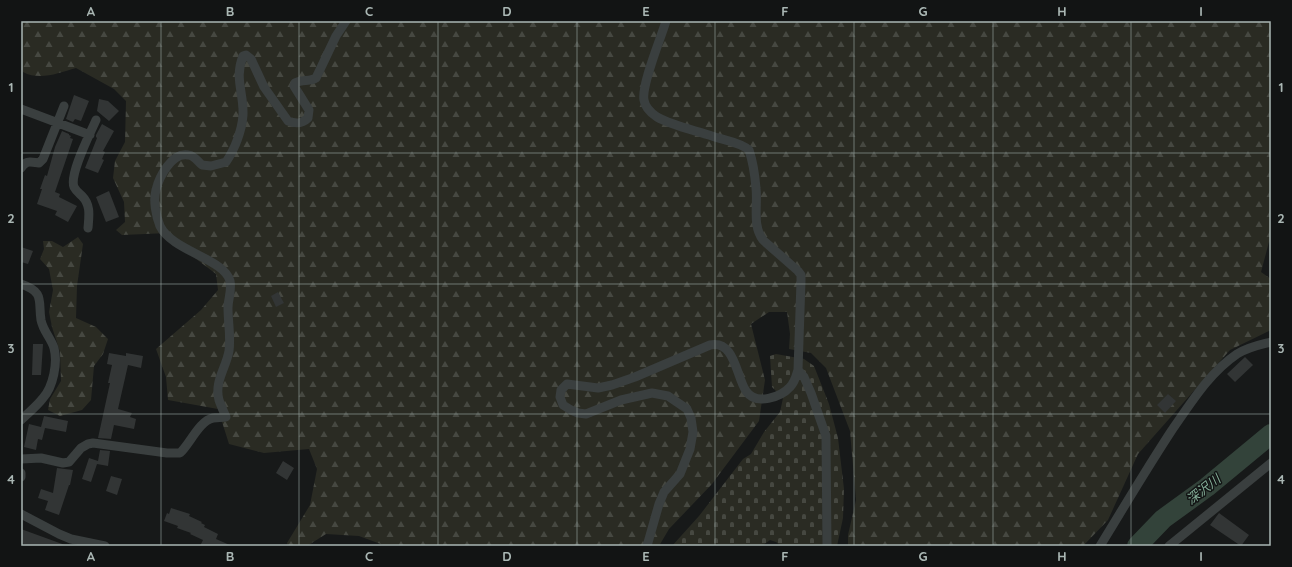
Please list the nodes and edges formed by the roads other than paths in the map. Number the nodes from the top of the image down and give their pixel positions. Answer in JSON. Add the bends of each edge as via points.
{"nodes":[{"id":1,"x":346,"y":21,"type":"edge"},
{"id":2,"x":666,"y":21,"type":"edge"},
{"id":3,"x":64,"y":106,"type":"dead end"},
{"id":4,"x":21,"y":109,"type":"edge"},
{"id":5,"x":96,"y":120,"type":"dead end"},
{"id":6,"x":58,"y":122,"type":"junction"},
{"id":7,"x":90,"y":134,"type":"junction"},
{"id":8,"x":21,"y":168,"type":"edge"},
{"id":9,"x":88,"y":228,"type":"dead end"},
{"id":10,"x":21,"y":284,"type":"edge"},
{"id":11,"x":1271,"y":342,"type":"edge"},
{"id":12,"x":798,"y":370,"type":"junction"},
{"id":13,"x":21,"y":420,"type":"edge"},
{"id":14,"x":21,"y":459,"type":"edge"},
{"id":15,"x":1271,"y":463,"type":"edge"},
{"id":16,"x":21,"y":473,"type":"edge"},
{"id":17,"x":21,"y":477,"type":"edge"},
{"id":18,"x":21,"y":514,"type":"edge"},
{"id":19,"x":104,"y":546,"type":"edge"},
{"id":20,"x":647,"y":546,"type":"edge"},
{"id":21,"x":827,"y":546,"type":"edge"},
{"id":22,"x":1100,"y":546,"type":"edge"},
{"id":23,"x":1169,"y":546,"type":"edge"}],
"edges":[{"from":1,"to":14,"type":"street","via":[[316,78],[295,83],[294,86],[309,110],[308,118],[298,123],[288,121],[264,87],[249,56],[243,56],[238,76],[243,114],[232,153],[226,162],[211,166],[202,165],[188,154],[179,156],[163,171],[156,190],[155,204],[164,233],[173,241],[218,266],[230,279],[230,345],[218,390],[219,401],[226,417],[213,418],[206,422],[180,453],[93,443],[81,448],[69,462],[41,458]]},
{"from":2,"to":12,"type":"street","via":[[646,81],[644,103],[657,117],[749,150],[756,188],[757,229],[763,240],[801,275]]},
{"from":3,"to":6,"type":"street"},
{"from":4,"to":6,"type":"street"},
{"from":5,"to":7,"type":"street"},
{"from":6,"to":7,"type":"street"},
{"from":6,"to":8,"type":"street","via":[[43,159],[39,163],[28,161]]},
{"from":7,"to":9,"type":"street","via":[[73,178],[76,191],[87,203]]},
{"from":10,"to":13,"type":"street","via":[[38,295],[42,327],[54,347],[55,359],[48,391]]},
{"from":11,"to":22,"type":"street","via":[[1238,353],[1210,378],[1146,469]]},
{"from":12,"to":20,"type":"street","via":[[792,384],[782,393],[772,398],[756,398],[747,392],[727,350],[717,344],[612,385],[598,388],[567,384],[561,390],[563,405],[586,414],[621,400],[652,393],[668,396],[687,409],[693,432],[690,449],[680,474],[664,492]]},
{"from":12,"to":21,"type":"street","via":[[811,393],[826,436]]},
{"from":15,"to":23,"type":"street"},
{"from":16,"to":17,"type":"street"},
{"from":18,"to":19,"type":"street","via":[[71,539]]}]}
